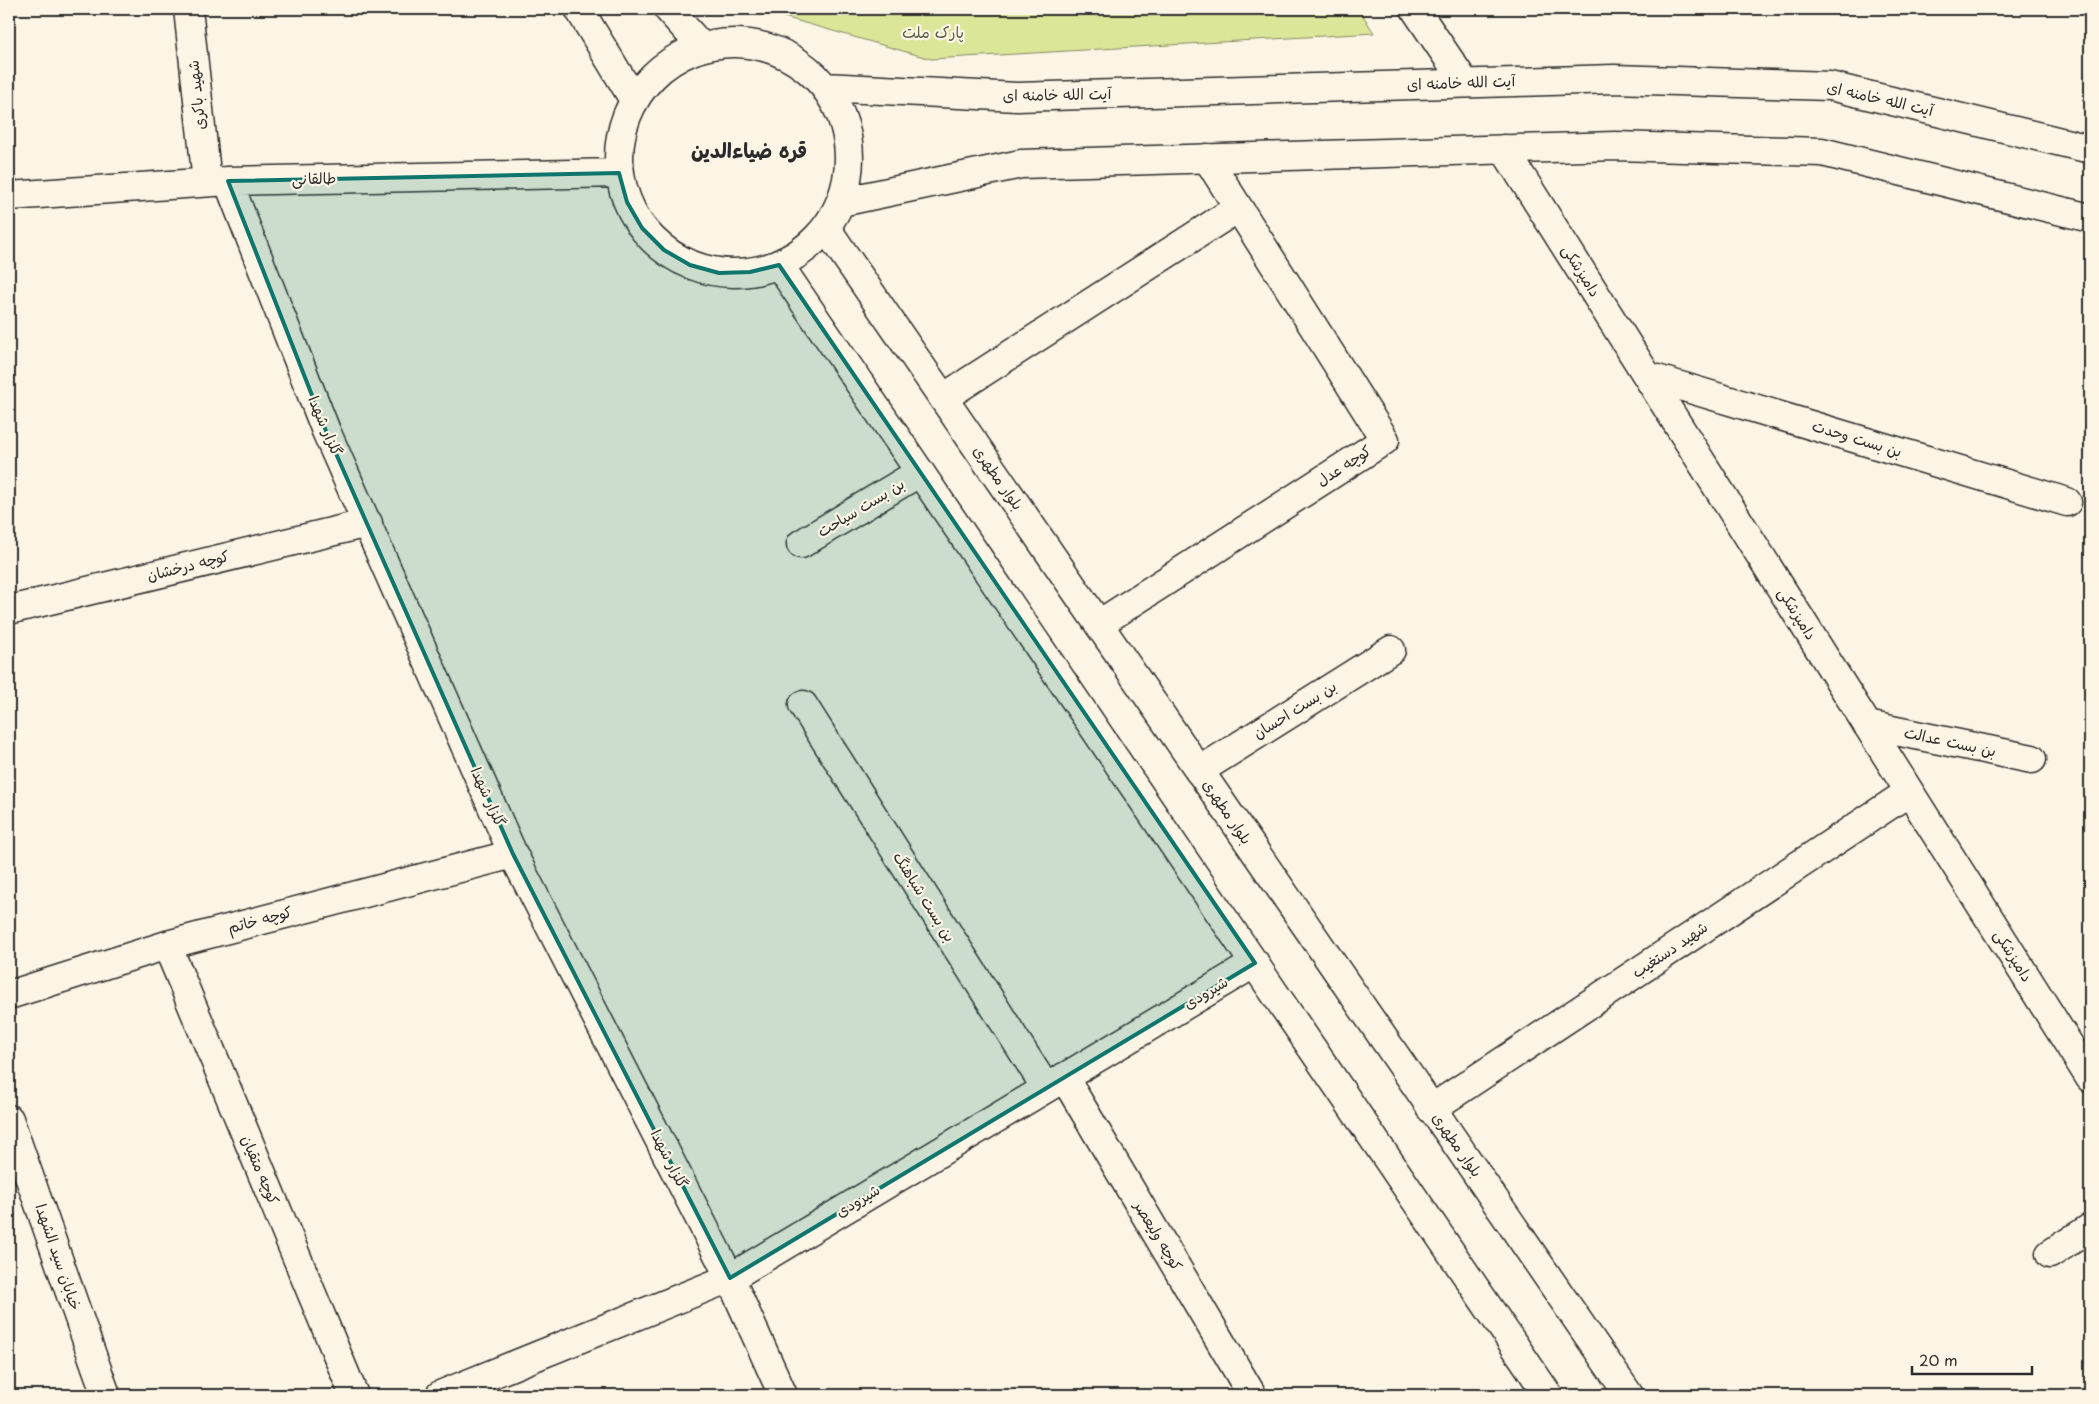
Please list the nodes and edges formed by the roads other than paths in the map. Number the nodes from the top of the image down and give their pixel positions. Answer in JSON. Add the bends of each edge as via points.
{"nodes":[{"id":1,"x":188,"y":9,"type":"edge"},
{"id":2,"x":578,"y":9,"type":"edge"},
{"id":3,"x":668,"y":9,"type":"edge"},
{"id":4,"x":1415,"y":9,"type":"edge"},
{"id":5,"x":702,"y":47,"type":"junction"},
{"id":6,"x":1465,"y":83,"type":"junction"},
{"id":7,"x":825,"y":87,"type":"junction"},
{"id":8,"x":634,"y":100,"type":"junction"},
{"id":9,"x":1504,"y":149,"type":"junction"},
{"id":10,"x":2090,"y":149,"type":"edge"},
{"id":11,"x":1207,"y":158,"type":"junction"},
{"id":12,"x":619,"y":173,"type":"junction"},
{"id":13,"x":218,"y":182,"type":"junction"},
{"id":14,"x":9,"y":196,"type":"edge"},
{"id":15,"x":841,"y":202,"type":"junction"},
{"id":16,"x":1238,"y":208,"type":"junction"},
{"id":17,"x":2090,"y":218,"type":"edge"},
{"id":18,"x":826,"y":228,"type":"junction"},
{"id":19,"x":779,"y":265,"type":"junction"},
{"id":20,"x":1647,"y":376,"type":"junction"},
{"id":21,"x":943,"y":398,"type":"junction"},
{"id":22,"x":920,"y":472,"type":"junction"},
{"id":23,"x":2067,"y":502,"type":"dead end"},
{"id":24,"x":368,"y":523,"type":"junction"},
{"id":25,"x":801,"y":544,"type":"dead end"},
{"id":26,"x":9,"y":610,"type":"edge"},
{"id":27,"x":1099,"y":624,"type":"junction"},
{"id":28,"x":1391,"y":650,"type":"dead end"},
{"id":29,"x":802,"y":705,"type":"dead end"},
{"id":30,"x":1867,"y":725,"type":"junction"},
{"id":31,"x":2032,"y":759,"type":"dead end"},
{"id":32,"x":1199,"y":771,"type":"junction"},
{"id":33,"x":1909,"y":792,"type":"junction"},
{"id":34,"x":513,"y":854,"type":"junction"},
{"id":35,"x":167,"y":945,"type":"junction"},
{"id":36,"x":1254,"y":963,"type":"junction"},
{"id":37,"x":9,"y":995,"type":"edge"},
{"id":38,"x":2090,"y":1078,"type":"edge"},
{"id":39,"x":1055,"y":1083,"type":"junction"},
{"id":40,"x":1431,"y":1108,"type":"junction"},
{"id":41,"x":9,"y":1119,"type":"edge"},
{"id":42,"x":2090,"y":1228,"type":"edge"},
{"id":43,"x":2050,"y":1254,"type":"dead end"},
{"id":44,"x":730,"y":1278,"type":"junction"},
{"id":45,"x":106,"y":1395,"type":"edge"},
{"id":46,"x":354,"y":1395,"type":"edge"},
{"id":47,"x":440,"y":1395,"type":"edge"},
{"id":48,"x":783,"y":1395,"type":"edge"},
{"id":49,"x":1252,"y":1395,"type":"edge"},
{"id":50,"x":1548,"y":1395,"type":"edge"},
{"id":51,"x":1629,"y":1395,"type":"edge"}],
"edges":[{"from":1,"to":13,"type":"street","name":"شهید باکری"},
{"from":2,"to":8,"type":"street"},
{"from":3,"to":5,"type":"street"},
{"from":4,"to":6,"type":"street"},
{"from":5,"to":7,"type":"street","via":[[719,43],[749,43],[778,51],[804,66]]},
{"from":5,"to":8,"type":"street","via":[[663,66]]},
{"from":6,"to":7,"type":"street","name":"آیت الله خامنه ای","via":[[1017,97]]},
{"from":6,"to":10,"type":"street","name":"آیت الله خامنه ای","via":[[1614,79],[1830,86]]},
{"from":7,"to":15,"type":"street","via":[[840,113],[849,143],[849,172]]},
{"from":8,"to":12,"type":"street","via":[[619,142]]},
{"from":9,"to":11,"type":"street"},
{"from":9,"to":17,"type":"street","via":[[1615,146],[1822,152]]},
{"from":9,"to":20,"type":"street","name":"دامپزشکی"},
{"from":11,"to":15,"type":"street","via":[[1021,164]]},
{"from":11,"to":16,"type":"street","name":"کوچه عدل"},
{"from":12,"to":13,"type":"street","name":"طالقانی"},
{"from":12,"to":19,"type":"street","via":[[627,202],[642,228],[664,250],[690,265],[719,273],[750,272]]},
{"from":13,"to":14,"type":"street","name":"طالقانی"},
{"from":13,"to":24,"type":"street","name":"گلزار شهدا"},
{"from":15,"to":18,"type":"street"},
{"from":16,"to":21,"type":"street"},
{"from":16,"to":27,"type":"street","name":"کوچه عدل","via":[[1385,440]]},
{"from":18,"to":19,"type":"street","via":[[805,250]]},
{"from":18,"to":21,"type":"street","name":"بلوار مطهری"},
{"from":19,"to":22,"type":"street"},
{"from":20,"to":23,"type":"street","name":"بن بست وحدت"},
{"from":20,"to":30,"type":"street","name":"دامپزشکی"},
{"from":21,"to":27,"type":"street","name":"بلوار مطهری"},
{"from":22,"to":25,"type":"street","name":"بن بست سیاحت"},
{"from":22,"to":36,"type":"street"},
{"from":24,"to":26,"type":"street","name":"کوچه درخشان"},
{"from":24,"to":34,"type":"street","name":"گلزار شهدا"},
{"from":27,"to":32,"type":"street","name":"بلوار مطهری"},
{"from":28,"to":32,"type":"street","name":"بن بست احسان"},
{"from":29,"to":39,"type":"street","name":"بن بست شباهنگ"},
{"from":30,"to":31,"type":"street","name":"بن بست عدالت"},
{"from":30,"to":33,"type":"street","name":"دامپزشکی"},
{"from":32,"to":40,"type":"street","name":"بلوار مطهری"},
{"from":33,"to":38,"type":"street","name":"دامپزشکی"},
{"from":33,"to":40,"type":"street","name":"شهید دستغیب"},
{"from":34,"to":35,"type":"street","name":"کوچه خاتم"},
{"from":34,"to":44,"type":"street","name":"گلزار شهدا"},
{"from":35,"to":37,"type":"street","name":"کوچه خاتم"},
{"from":35,"to":46,"type":"street","name":"کوچه متقیان"},
{"from":36,"to":39,"type":"street","name":"شیرودی"},
{"from":36,"to":50,"type":"street"},
{"from":39,"to":44,"type":"street","name":"شیرودی"},
{"from":39,"to":49,"type":"street","name":"کوچه ولیعصر"},
{"from":40,"to":51,"type":"street","name":"بلوار مطهری"},
{"from":41,"to":45,"type":"street","name":"خیابان سید الشهدا"},
{"from":42,"to":43,"type":"street"},
{"from":44,"to":47,"type":"street","name":"شیرودی"},
{"from":44,"to":48,"type":"street","name":"گلزار شهدا"}]}
